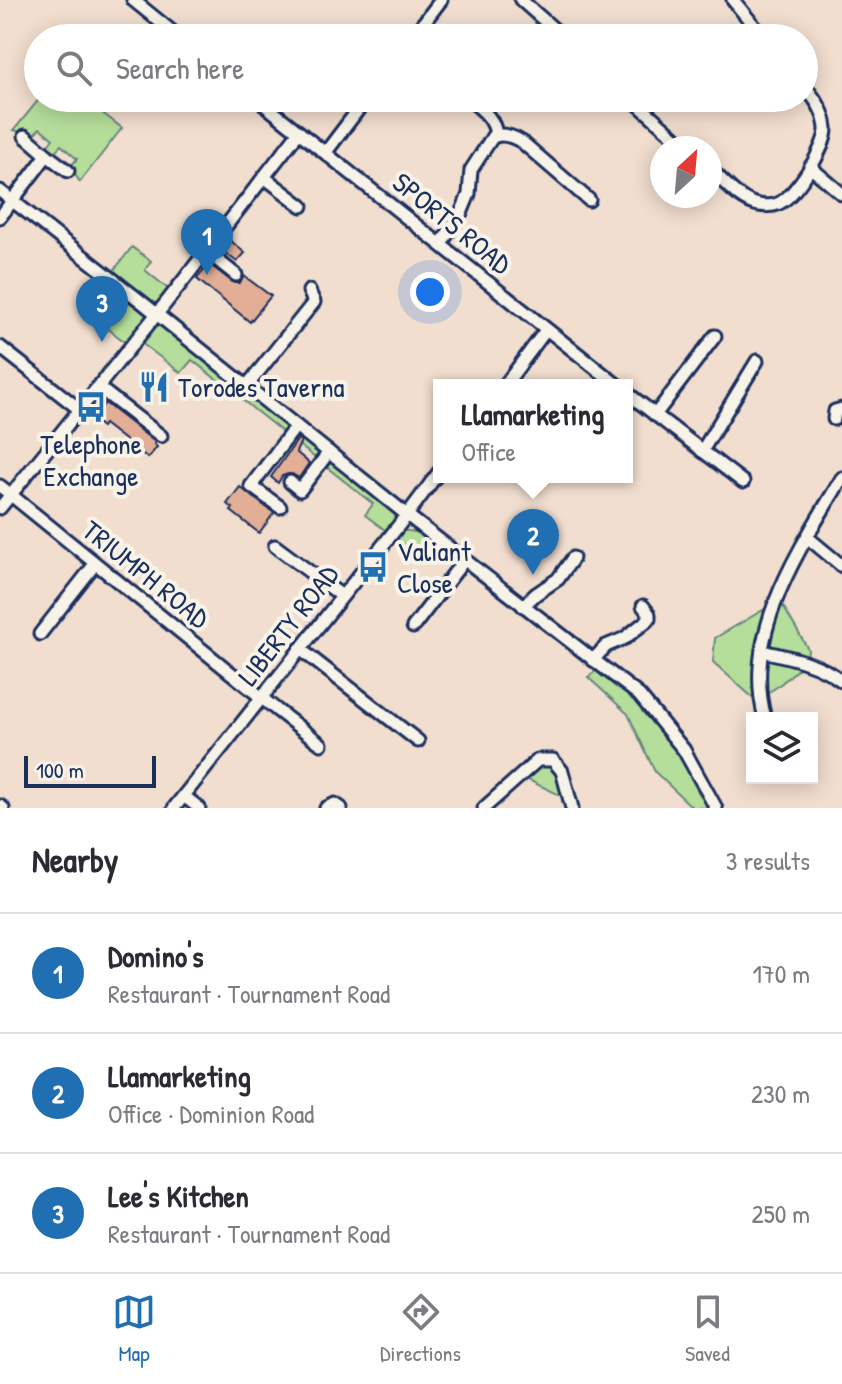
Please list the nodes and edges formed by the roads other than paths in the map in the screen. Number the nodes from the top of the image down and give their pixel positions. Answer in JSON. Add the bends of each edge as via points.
{"nodes":[{"id":1,"x":133,"y":0,"type":"edge"},
{"id":2,"x":441,"y":0,"type":"edge"},
{"id":3,"x":521,"y":0,"type":"edge"},
{"id":4,"x":733,"y":0,"type":"edge"},
{"id":5,"x":160,"y":24,"type":"edge"},
{"id":6,"x":423,"y":24,"type":"edge"},
{"id":7,"x":548,"y":24,"type":"edge"},
{"id":8,"x":753,"y":24,"type":"edge"},
{"id":9,"x":818,"y":102,"type":"edge"},
{"id":10,"x":274,"y":112,"type":"edge"},
{"id":11,"x":356,"y":112,"type":"edge"},
{"id":12,"x":485,"y":112,"type":"edge"},
{"id":13,"x":647,"y":112,"type":"edge"},
{"id":14,"x":299,"y":132,"type":"junction"},
{"id":15,"x":25,"y":136,"type":"dead end"},
{"id":16,"x":496,"y":136,"type":"junction"},
{"id":17,"x":674,"y":136,"type":"edge"},
{"id":18,"x":326,"y":152,"type":"junction"},
{"id":19,"x":47,"y":155,"type":"junction"},
{"id":20,"x":810,"y":167,"type":"junction"},
{"id":21,"x":68,"y":171,"type":"dead end"},
{"id":22,"x":264,"y":177,"type":"junction"},
{"id":23,"x":722,"y":180,"type":"edge"},
{"id":24,"x":0,"y":191,"type":"edge"},
{"id":25,"x":842,"y":194,"type":"edge"},
{"id":26,"x":589,"y":200,"type":"dead end"},
{"id":27,"x":13,"y":201,"type":"junction"},
{"id":28,"x":302,"y":206,"type":"dead end"},
{"id":29,"x":0,"y":217,"type":"edge"},
{"id":30,"x":441,"y":244,"type":"junction"},
{"id":31,"x":206,"y":251,"type":"junction"},
{"id":32,"x":236,"y":275,"type":"dead end"},
{"id":33,"x":309,"y":291,"type":"dead end"},
{"id":34,"x":156,"y":313,"type":"junction"},
{"id":35,"x":546,"y":330,"type":"junction"},
{"id":36,"x":715,"y":336,"type":"dead end"},
{"id":37,"x":0,"y":347,"type":"edge"},
{"id":38,"x":757,"y":361,"type":"dead end"},
{"id":39,"x":509,"y":379,"type":"edge"},
{"id":40,"x":609,"y":379,"type":"edge"},
{"id":41,"x":98,"y":387,"type":"junction"},
{"id":42,"x":246,"y":387,"type":"junction"},
{"id":43,"x":633,"y":398,"type":"edge"},
{"id":44,"x":79,"y":409,"type":"junction"},
{"id":45,"x":655,"y":415,"type":"junction"},
{"id":46,"x":296,"y":426,"type":"junction"},
{"id":47,"x":161,"y":436,"type":"dead end"},
{"id":48,"x":702,"y":451,"type":"junction"},
{"id":49,"x":329,"y":452,"type":"junction"},
{"id":50,"x":842,"y":478,"type":"edge"},
{"id":51,"x":433,"y":480,"type":"edge"},
{"id":52,"x":290,"y":482,"type":"dead end"},
{"id":53,"x":743,"y":482,"type":"dead end"},
{"id":54,"x":0,"y":486,"type":"edge"},
{"id":55,"x":11,"y":495,"type":"junction"},
{"id":56,"x":280,"y":507,"type":"dead end"},
{"id":57,"x":0,"y":508,"type":"edge"},
{"id":58,"x":407,"y":515,"type":"junction"},
{"id":59,"x":807,"y":537,"type":"junction"},
{"id":60,"x":275,"y":546,"type":"dead end"},
{"id":61,"x":573,"y":558,"type":"dead end"},
{"id":62,"x":465,"y":559,"type":"junction"},
{"id":63,"x":95,"y":564,"type":"junction"},
{"id":64,"x":842,"y":566,"type":"edge"},
{"id":65,"x":342,"y":596,"type":"junction"},
{"id":66,"x":523,"y":606,"type":"junction"},
{"id":67,"x":643,"y":606,"type":"dead end"},
{"id":68,"x":413,"y":627,"type":"dead end"},
{"id":69,"x":40,"y":634,"type":"dead end"},
{"id":70,"x":300,"y":649,"type":"junction"},
{"id":71,"x":762,"y":651,"type":"junction"},
{"id":72,"x":593,"y":660,"type":"junction"},
{"id":73,"x":842,"y":681,"type":"edge"},
{"id":74,"x":262,"y":698,"type":"junction"},
{"id":75,"x":763,"y":712,"type":"edge"},
{"id":76,"x":418,"y":741,"type":"dead end"},
{"id":77,"x":321,"y":744,"type":"dead end"},
{"id":78,"x":184,"y":796,"type":"junction"},
{"id":79,"x":174,"y":808,"type":"edge"},
{"id":80,"x":199,"y":808,"type":"edge"},
{"id":81,"x":326,"y":808,"type":"edge"},
{"id":82,"x":341,"y":808,"type":"edge"},
{"id":83,"x":484,"y":808,"type":"edge"},
{"id":84,"x":572,"y":808,"type":"edge"},
{"id":85,"x":716,"y":808,"type":"edge"}],
"edges":[{"from":1,"to":5,"type":"street"},
{"from":2,"to":6,"type":"street"},
{"from":3,"to":7,"type":"street"},
{"from":4,"to":8,"type":"street"},
{"from":9,"to":20,"type":"street","via":[[826,130]]},
{"from":10,"to":14,"type":"street","name":"SPORTS ROAD"},
{"from":11,"to":18,"type":"street"},
{"from":12,"to":16,"type":"street"},
{"from":13,"to":17,"type":"street"},
{"from":14,"to":18,"type":"street","name":"SPORTS ROAD"},
{"from":14,"to":22,"type":"street"},
{"from":15,"to":19,"type":"street"},
{"from":16,"to":26,"type":"street","via":[[522,142]]},
{"from":16,"to":30,"type":"street","via":[[471,170],[469,194]]},
{"from":18,"to":30,"type":"street","name":"SPORTS ROAD"},
{"from":19,"to":21,"type":"street"},
{"from":19,"to":27,"type":"street"},
{"from":20,"to":23,"type":"street","via":[[791,195],[777,204],[744,199]]},
{"from":20,"to":25,"type":"street"},
{"from":22,"to":28,"type":"street"},
{"from":22,"to":31,"type":"street"},
{"from":24,"to":27,"type":"street"},
{"from":27,"to":29,"type":"street"},
{"from":27,"to":34,"type":"street"},
{"from":30,"to":35,"type":"street","name":"SPORTS ROAD"},
{"from":31,"to":32,"type":"street"},
{"from":31,"to":34,"type":"street"},
{"from":33,"to":42,"type":"street","via":[[314,302]]},
{"from":34,"to":41,"type":"street","via":[[112,376]]},
{"from":34,"to":42,"type":"street"},
{"from":35,"to":39,"type":"street"},
{"from":35,"to":40,"type":"street","name":"SPORTS ROAD"},
{"from":36,"to":45,"type":"street"},
{"from":37,"to":44,"type":"street"},
{"from":38,"to":48,"type":"street"},
{"from":41,"to":44,"type":"street"},
{"from":41,"to":47,"type":"street"},
{"from":42,"to":46,"type":"street"},
{"from":43,"to":45,"type":"street"},
{"from":44,"to":55,"type":"street"},
{"from":45,"to":48,"type":"street"},
{"from":46,"to":49,"type":"street"},
{"from":46,"to":56,"type":"street","via":[[251,486]]},
{"from":48,"to":53,"type":"street"},
{"from":49,"to":52,"type":"street","via":[[300,490]]},
{"from":49,"to":58,"type":"street"},
{"from":50,"to":59,"type":"street"},
{"from":51,"to":58,"type":"street","name":"LIBERTY ROAD"},
{"from":54,"to":55,"type":"street","name":"TRIUMPH ROAD"},
{"from":55,"to":57,"type":"street"},
{"from":55,"to":63,"type":"street","name":"TRIUMPH ROAD"},
{"from":58,"to":62,"type":"street"},
{"from":58,"to":65,"type":"street","name":"LIBERTY ROAD"},
{"from":59,"to":64,"type":"street"},
{"from":59,"to":71,"type":"street","via":[[775,603]]},
{"from":60,"to":65,"type":"street"},
{"from":61,"to":66,"type":"street","via":[[558,579]]},
{"from":62,"to":66,"type":"street"},
{"from":62,"to":68,"type":"street"},
{"from":63,"to":69,"type":"street"},
{"from":63,"to":74,"type":"street","name":"TRIUMPH ROAD"},
{"from":65,"to":70,"type":"street","name":"LIBERTY ROAD"},
{"from":66,"to":72,"type":"street"},
{"from":67,"to":72,"type":"street","via":[[649,619]]},
{"from":70,"to":74,"type":"street","name":"LIBERTY ROAD"},
{"from":70,"to":76,"type":"street"},
{"from":71,"to":73,"type":"street","via":[[827,670]]},
{"from":71,"to":75,"type":"street"},
{"from":72,"to":85,"type":"street","via":[[639,695],[684,750]]},
{"from":74,"to":77,"type":"street","name":"TRIUMPH ROAD"},
{"from":74,"to":78,"type":"street","name":"LIBERTY ROAD"},
{"from":78,"to":79,"type":"street","name":"LIBERTY ROAD"},
{"from":78,"to":80,"type":"street"},
{"from":81,"to":82,"type":"street"},
{"from":83,"to":84,"type":"street","via":[[538,760],[553,760],[562,771]]}]}
